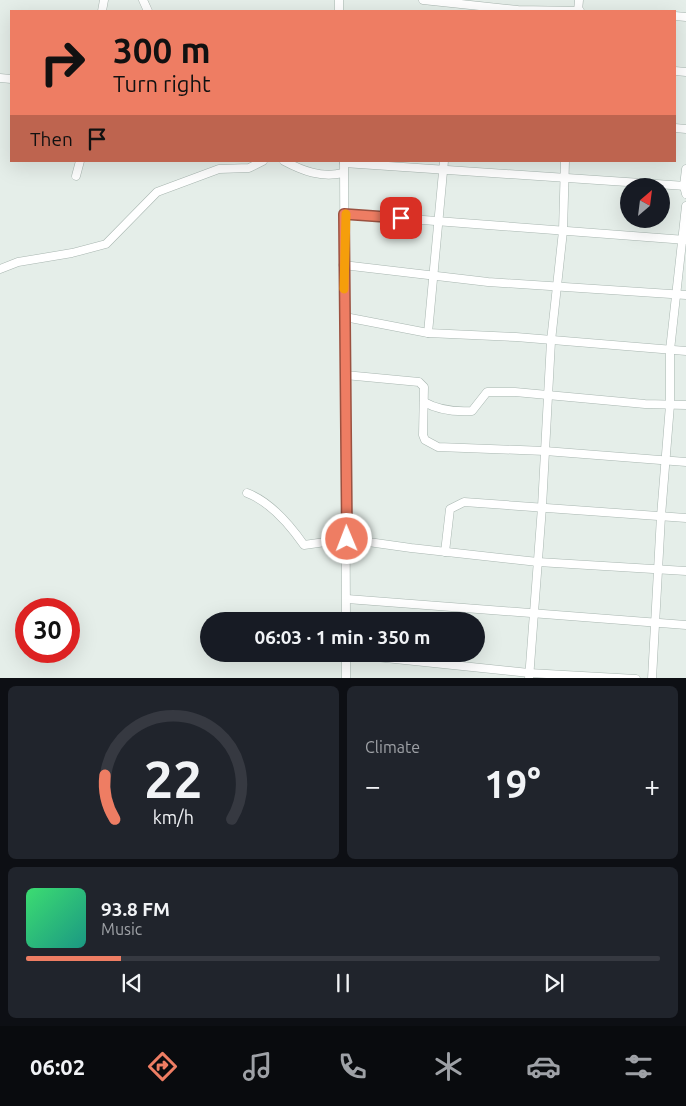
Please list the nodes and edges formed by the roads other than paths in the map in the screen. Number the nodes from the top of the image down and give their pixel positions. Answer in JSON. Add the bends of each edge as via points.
{"nodes":[{"id":1,"x":423,"y":0,"type":"edge"},
{"id":2,"x":454,"y":5,"type":"edge"},
{"id":3,"x":518,"y":10,"type":"edge"},
{"id":4,"x":80,"y":162,"type":"edge"},
{"id":5,"x":261,"y":162,"type":"edge"},
{"id":6,"x":286,"y":162,"type":"edge"},
{"id":7,"x":344,"y":162,"type":"edge"},
{"id":8,"x":565,"y":162,"type":"edge"},
{"id":9,"x":444,"y":166,"type":"edge"},
{"id":10,"x":686,"y":170,"type":"edge"},
{"id":11,"x":343,"y":173,"type":"junction"},
{"id":12,"x":76,"y":176,"type":"dead end"},
{"id":13,"x":564,"y":178,"type":"junction"},
{"id":14,"x":685,"y":189,"type":"edge"},
{"id":15,"x":686,"y":206,"type":"edge"},
{"id":16,"x":344,"y":214,"type":"junction"},
{"id":17,"x":440,"y":221,"type":"junction"},
{"id":18,"x":563,"y":230,"type":"junction"},
{"id":19,"x":684,"y":240,"type":"edge"},
{"id":20,"x":343,"y":265,"type":"junction"},
{"id":21,"x":0,"y":269,"type":"edge"},
{"id":22,"x":434,"y":276,"type":"junction"},
{"id":23,"x":558,"y":285,"type":"junction"},
{"id":24,"x":676,"y":294,"type":"junction"},
{"id":25,"x":686,"y":295,"type":"edge"},
{"id":26,"x":345,"y":317,"type":"junction"},
{"id":27,"x":428,"y":333,"type":"junction"},
{"id":28,"x":551,"y":341,"type":"junction"},
{"id":29,"x":670,"y":350,"type":"junction"},
{"id":30,"x":686,"y":351,"type":"edge"},
{"id":31,"x":345,"y":375,"type":"junction"},
{"id":32,"x":548,"y":396,"type":"junction"},
{"id":33,"x":424,"y":402,"type":"junction"},
{"id":34,"x":670,"y":405,"type":"junction"},
{"id":35,"x":686,"y":405,"type":"edge"},
{"id":36,"x":545,"y":451,"type":"junction"},
{"id":37,"x":667,"y":460,"type":"junction"},
{"id":38,"x":686,"y":462,"type":"edge"},
{"id":39,"x":247,"y":493,"type":"dead end"},
{"id":40,"x":542,"y":507,"type":"junction"},
{"id":41,"x":661,"y":516,"type":"junction"},
{"id":42,"x":686,"y":518,"type":"edge"},
{"id":43,"x":347,"y":539,"type":"junction"},
{"id":44,"x":445,"y":552,"type":"junction"},
{"id":45,"x":538,"y":562,"type":"junction"},
{"id":46,"x":658,"y":569,"type":"junction"},
{"id":47,"x":686,"y":571,"type":"edge"},
{"id":48,"x":347,"y":599,"type":"junction"},
{"id":49,"x":346,"y":612,"type":"edge"},
{"id":50,"x":534,"y":614,"type":"junction"},
{"id":51,"x":655,"y":623,"type":"junction"},
{"id":52,"x":686,"y":625,"type":"edge"},
{"id":53,"x":346,"y":662,"type":"edge"},
{"id":54,"x":413,"y":662,"type":"edge"},
{"id":55,"x":529,"y":676,"type":"edge"},
{"id":56,"x":346,"y":678,"type":"edge"},
{"id":57,"x":636,"y":678,"type":"edge"},
{"id":58,"x":652,"y":678,"type":"edge"}],
"edges":[{"from":1,"to":2,"type":"street"},
{"from":2,"to":3,"type":"street"},
{"from":4,"to":12,"type":"street"},
{"from":5,"to":21,"type":"street","via":[[249,168],[219,169],[157,192],[106,244],[18,262]]},
{"from":6,"to":11,"type":"street","via":[[317,174]]},
{"from":7,"to":9,"type":"street"},
{"from":7,"to":11,"type":"street"},
{"from":8,"to":13,"type":"street"},
{"from":9,"to":13,"type":"street"},
{"from":9,"to":17,"type":"street"},
{"from":10,"to":14,"type":"street"},
{"from":11,"to":16,"type":"street"},
{"from":13,"to":14,"type":"street"},
{"from":13,"to":18,"type":"street"},
{"from":15,"to":19,"type":"street"},
{"from":16,"to":17,"type":"street"},
{"from":16,"to":20,"type":"street"},
{"from":17,"to":18,"type":"street"},
{"from":17,"to":22,"type":"street"},
{"from":18,"to":19,"type":"street"},
{"from":18,"to":23,"type":"street"},
{"from":19,"to":24,"type":"street"},
{"from":20,"to":22,"type":"street"},
{"from":20,"to":26,"type":"street"},
{"from":22,"to":23,"type":"street"},
{"from":22,"to":27,"type":"street"},
{"from":23,"to":24,"type":"street"},
{"from":23,"to":28,"type":"street"},
{"from":24,"to":25,"type":"street"},
{"from":24,"to":29,"type":"street"},
{"from":26,"to":27,"type":"street"},
{"from":26,"to":31,"type":"street"},
{"from":27,"to":28,"type":"street"},
{"from":28,"to":29,"type":"street"},
{"from":28,"to":32,"type":"street"},
{"from":29,"to":30,"type":"street"},
{"from":29,"to":34,"type":"street"},
{"from":31,"to":33,"type":"street","via":[[419,382],[424,387]]},
{"from":31,"to":43,"type":"street"},
{"from":32,"to":33,"type":"street","via":[[488,392],[472,411],[459,412]]},
{"from":32,"to":34,"type":"street"},
{"from":32,"to":36,"type":"street"},
{"from":33,"to":36,"type":"street","via":[[423,435],[425,440],[438,447]]},
{"from":34,"to":35,"type":"street"},
{"from":34,"to":37,"type":"street"},
{"from":36,"to":37,"type":"street"},
{"from":36,"to":40,"type":"street"},
{"from":37,"to":38,"type":"street"},
{"from":37,"to":41,"type":"street"},
{"from":39,"to":43,"type":"street","via":[[258,497],[290,526],[304,545]]},
{"from":40,"to":41,"type":"street"},
{"from":40,"to":44,"type":"street","via":[[464,502],[450,509]]},
{"from":40,"to":45,"type":"street"},
{"from":41,"to":42,"type":"street"},
{"from":41,"to":46,"type":"street"},
{"from":43,"to":44,"type":"street"},
{"from":43,"to":48,"type":"street"},
{"from":44,"to":45,"type":"street"},
{"from":45,"to":46,"type":"street"},
{"from":45,"to":50,"type":"street"},
{"from":46,"to":47,"type":"street"},
{"from":46,"to":51,"type":"street"},
{"from":48,"to":49,"type":"street"},
{"from":48,"to":50,"type":"street"},
{"from":50,"to":51,"type":"street"},
{"from":50,"to":55,"type":"street"},
{"from":51,"to":52,"type":"street"},
{"from":51,"to":58,"type":"street"},
{"from":53,"to":56,"type":"street"},
{"from":54,"to":55,"type":"street"},
{"from":55,"to":57,"type":"street"}]}
